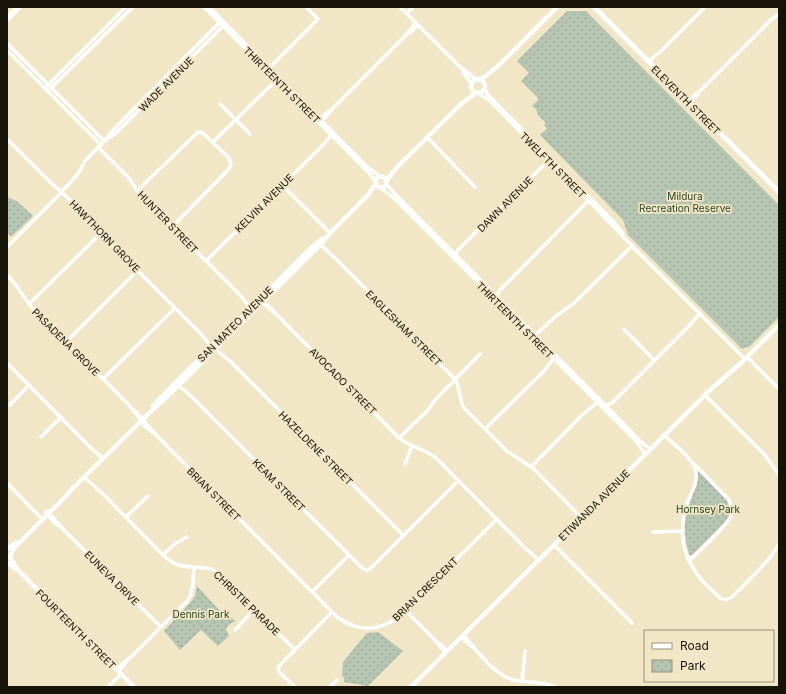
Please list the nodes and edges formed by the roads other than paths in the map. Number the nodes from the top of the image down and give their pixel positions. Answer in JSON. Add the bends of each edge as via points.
{"nodes":[{"id":1,"x":19,"y":7,"type":"edge"},
{"id":2,"x":126,"y":7,"type":"edge"},
{"id":3,"x":133,"y":7,"type":"edge"},
{"id":4,"x":204,"y":7,"type":"edge"},
{"id":5,"x":209,"y":7,"type":"edge"},
{"id":6,"x":306,"y":7,"type":"edge"},
{"id":7,"x":400,"y":7,"type":"edge"},
{"id":8,"x":413,"y":7,"type":"edge"},
{"id":9,"x":557,"y":7,"type":"edge"},
{"id":10,"x":594,"y":7,"type":"edge"},
{"id":11,"x":705,"y":7,"type":"edge"},
{"id":12,"x":779,"y":11,"type":"edge"},
{"id":13,"x":406,"y":13,"type":"junction"},
{"id":14,"x":779,"y":14,"type":"edge"},
{"id":15,"x":7,"y":19,"type":"edge"},
{"id":16,"x":772,"y":20,"type":"junction"},
{"id":17,"x":221,"y":22,"type":"junction"},
{"id":18,"x":417,"y":24,"type":"junction"},
{"id":19,"x":225,"y":25,"type":"junction"},
{"id":20,"x":7,"y":43,"type":"edge"},
{"id":21,"x":7,"y":50,"type":"edge"},
{"id":22,"x":649,"y":62,"type":"junction"},
{"id":23,"x":459,"y":66,"type":"junction"},
{"id":24,"x":497,"y":67,"type":"junction"},
{"id":25,"x":268,"y":69,"type":"junction"},
{"id":26,"x":277,"y":78,"type":"junction"},
{"id":27,"x":478,"y":80,"type":"junction"},
{"id":28,"x":48,"y":84,"type":"junction"},
{"id":29,"x":472,"y":86,"type":"junction"},
{"id":30,"x":485,"y":87,"type":"junction"},
{"id":31,"x":44,"y":88,"type":"junction"},
{"id":32,"x":51,"y":88,"type":"junction"},
{"id":33,"x":48,"y":91,"type":"junction"},
{"id":34,"x":477,"y":93,"type":"junction"},
{"id":35,"x":689,"y":102,"type":"junction"},
{"id":36,"x":220,"y":104,"type":"dead end"},
{"id":37,"x":461,"y":104,"type":"junction"},
{"id":38,"x":236,"y":120,"type":"junction"},
{"id":39,"x":320,"y":121,"type":"junction"},
{"id":40,"x":250,"y":134,"type":"dead end"},
{"id":41,"x":333,"y":134,"type":"junction"},
{"id":42,"x":427,"y":137,"type":"junction"},
{"id":43,"x":7,"y":139,"type":"edge"},
{"id":44,"x":104,"y":141,"type":"junction"},
{"id":45,"x":213,"y":142,"type":"junction"},
{"id":46,"x":100,"y":146,"type":"junction"},
{"id":47,"x":550,"y":159,"type":"junction"},
{"id":48,"x":398,"y":166,"type":"junction"},
{"id":49,"x":381,"y":177,"type":"junction"},
{"id":50,"x":386,"y":182,"type":"junction"},
{"id":51,"x":376,"y":183,"type":"junction"},
{"id":52,"x":282,"y":186,"type":"junction"},
{"id":53,"x":475,"y":187,"type":"dead end"},
{"id":54,"x":381,"y":188,"type":"junction"},
{"id":55,"x":137,"y":191,"type":"junction"},
{"id":56,"x":61,"y":192,"type":"junction"},
{"id":57,"x":779,"y":192,"type":"edge"},
{"id":58,"x":368,"y":195,"type":"junction"},
{"id":59,"x":590,"y":200,"type":"junction"},
{"id":60,"x":172,"y":227,"type":"junction"},
{"id":61,"x":101,"y":233,"type":"junction"},
{"id":62,"x":330,"y":233,"type":"junction"},
{"id":63,"x":320,"y":243,"type":"junction"},
{"id":64,"x":632,"y":246,"type":"junction"},
{"id":65,"x":7,"y":247,"type":"edge"},
{"id":66,"x":453,"y":255,"type":"junction"},
{"id":67,"x":206,"y":261,"type":"junction"},
{"id":68,"x":138,"y":270,"type":"junction"},
{"id":69,"x":7,"y":275,"type":"edge"},
{"id":70,"x":494,"y":296,"type":"junction"},
{"id":71,"x":261,"y":300,"type":"junction"},
{"id":72,"x":29,"y":304,"type":"junction"},
{"id":73,"x":175,"y":308,"type":"junction"},
{"id":74,"x":253,"y":308,"type":"junction"},
{"id":75,"x":701,"y":314,"type":"junction"},
{"id":76,"x":779,"y":325,"type":"edge"},
{"id":77,"x":624,"y":329,"type":"dead end"},
{"id":78,"x":535,"y":337,"type":"junction"},
{"id":79,"x":66,"y":342,"type":"junction"},
{"id":80,"x":214,"y":347,"type":"junction"},
{"id":81,"x":480,"y":354,"type":"dead end"},
{"id":82,"x":746,"y":358,"type":"junction"},
{"id":83,"x":556,"y":359,"type":"junction"},
{"id":84,"x":654,"y":360,"type":"junction"},
{"id":85,"x":7,"y":363,"type":"edge"},
{"id":86,"x":102,"y":379,"type":"junction"},
{"id":87,"x":455,"y":379,"type":"junction"},
{"id":88,"x":178,"y":383,"type":"junction"},
{"id":89,"x":29,"y":385,"type":"junction"},
{"id":90,"x":779,"y":390,"type":"edge"},
{"id":91,"x":705,"y":395,"type":"junction"},
{"id":92,"x":597,"y":400,"type":"junction"},
{"id":93,"x":10,"y":405,"type":"dead end"},
{"id":94,"x":606,"y":409,"type":"junction"},
{"id":95,"x":61,"y":417,"type":"junction"},
{"id":96,"x":142,"y":420,"type":"junction"},
{"id":97,"x":485,"y":429,"type":"junction"},
{"id":98,"x":665,"y":434,"type":"junction"},
{"id":99,"x":41,"y":437,"type":"dead end"},
{"id":100,"x":399,"y":438,"type":"junction"},
{"id":101,"x":412,"y":446,"type":"junction"},
{"id":102,"x":650,"y":449,"type":"junction"},
{"id":103,"x":645,"y":454,"type":"junction"},
{"id":104,"x":102,"y":459,"type":"junction"},
{"id":105,"x":691,"y":460,"type":"junction"},
{"id":106,"x":405,"y":464,"type":"dead end"},
{"id":107,"x":530,"y":467,"type":"junction"},
{"id":108,"x":779,"y":475,"type":"edge"},
{"id":109,"x":85,"y":476,"type":"junction"},
{"id":110,"x":458,"y":481,"type":"junction"},
{"id":111,"x":7,"y":482,"type":"edge"},
{"id":112,"x":148,"y":496,"type":"dead end"},
{"id":113,"x":47,"y":513,"type":"junction"},
{"id":114,"x":126,"y":517,"type":"junction"},
{"id":115,"x":581,"y":517,"type":"junction"},
{"id":116,"x":42,"y":519,"type":"junction"},
{"id":117,"x":497,"y":520,"type":"junction"},
{"id":118,"x":683,"y":531,"type":"junction"},
{"id":119,"x":652,"y":532,"type":"dead end"},
{"id":120,"x":403,"y":535,"type":"junction"},
{"id":121,"x":187,"y":537,"type":"dead end"},
{"id":122,"x":779,"y":544,"type":"edge"},
{"id":123,"x":554,"y":545,"type":"junction"},
{"id":124,"x":273,"y":553,"type":"joint"},
{"id":125,"x":163,"y":555,"type":"junction"},
{"id":126,"x":349,"y":555,"type":"junction"},
{"id":127,"x":8,"y":556,"type":"edge"},
{"id":128,"x":538,"y":561,"type":"junction"},
{"id":129,"x":689,"y":561,"type":"junction"},
{"id":130,"x":194,"y":567,"type":"junction"},
{"id":131,"x":312,"y":592,"type":"junction"},
{"id":132,"x":255,"y":610,"type":"junction"},
{"id":133,"x":405,"y":610,"type":"junction"},
{"id":134,"x":332,"y":612,"type":"junction"},
{"id":135,"x":632,"y":623,"type":"dead end"},
{"id":136,"x":161,"y":627,"type":"junction"},
{"id":137,"x":235,"y":630,"type":"dead end"},
{"id":138,"x":462,"y":636,"type":"junction"},
{"id":139,"x":295,"y":650,"type":"junction"},
{"id":140,"x":525,"y":651,"type":"dead end"},
{"id":141,"x":446,"y":652,"type":"junction"},
{"id":142,"x":119,"y":671,"type":"junction"},
{"id":143,"x":337,"y":680,"type":"dead end"},
{"id":144,"x":522,"y":681,"type":"junction"},
{"id":145,"x":108,"y":687,"type":"edge"},
{"id":146,"x":134,"y":687,"type":"edge"},
{"id":147,"x":295,"y":687,"type":"edge"},
{"id":148,"x":330,"y":687,"type":"edge"},
{"id":149,"x":411,"y":687,"type":"edge"},
{"id":150,"x":556,"y":687,"type":"edge"}],
"edges":[{"from":1,"to":15,"type":"highway"},
{"from":2,"to":28,"type":"street"},
{"from":3,"to":32,"type":"street"},
{"from":4,"to":17,"type":"street","name":"THIRTEENTH STREET"},
{"from":5,"to":17,"type":"street","name":"THIRTEENTH STREET"},
{"from":6,"to":25,"type":"street","via":[[318,19]]},
{"from":7,"to":13,"type":"street"},
{"from":8,"to":13,"type":"street"},
{"from":9,"to":24,"type":"street"},
{"from":10,"to":22,"type":"main road","name":"ELEVENTH STREET"},
{"from":11,"to":22,"type":"street"},
{"from":12,"to":16,"type":"street"},
{"from":13,"to":18,"type":"street"},
{"from":14,"to":16,"type":"street"},
{"from":16,"to":35,"type":"street"},
{"from":17,"to":19,"type":"street","name":"THIRTEENTH STREET"},
{"from":17,"to":44,"type":"street","name":"WADE AVENUE"},
{"from":18,"to":23,"type":"street"},
{"from":18,"to":39,"type":"street"},
{"from":19,"to":25,"type":"street","name":"THIRTEENTH STREET"},
{"from":19,"to":44,"type":"street","name":"WADE AVENUE","via":[[116,133]]},
{"from":20,"to":28,"type":"street"},
{"from":21,"to":31,"type":"street","name":"HUNTER STREET"},
{"from":22,"to":35,"type":"main road","name":"ELEVENTH STREET"},
{"from":23,"to":27,"type":"street"},
{"from":23,"to":29,"type":"street"},
{"from":24,"to":27,"type":"street"},
{"from":24,"to":30,"type":"street"},
{"from":25,"to":26,"type":"street","name":"THIRTEENTH STREET"},
{"from":26,"to":38,"type":"street"},
{"from":26,"to":39,"type":"street","name":"THIRTEENTH STREET"},
{"from":27,"to":29,"type":"street"},
{"from":27,"to":30,"type":"street","via":[[483,82]]},
{"from":28,"to":31,"type":"street"},
{"from":28,"to":32,"type":"street"},
{"from":29,"to":34,"type":"street"},
{"from":29,"to":37,"type":"street"},
{"from":30,"to":34,"type":"street","via":[[482,92]]},
{"from":30,"to":47,"type":"street","name":"TWELFTH STREET","via":[[488,95]]},
{"from":31,"to":33,"type":"street","name":"HUNTER STREET"},
{"from":32,"to":33,"type":"street"},
{"from":32,"to":44,"type":"street"},
{"from":33,"to":46,"type":"street","name":"HUNTER STREET"},
{"from":34,"to":37,"type":"street"},
{"from":34,"to":47,"type":"street","name":"TWELFTH STREET","via":[[489,100]]},
{"from":35,"to":57,"type":"main road","name":"ELEVENTH STREET"},
{"from":36,"to":38,"type":"street"},
{"from":37,"to":42,"type":"street"},
{"from":38,"to":40,"type":"street"},
{"from":38,"to":45,"type":"street"},
{"from":39,"to":41,"type":"street","name":"THIRTEENTH STREET"},
{"from":41,"to":49,"type":"street","name":"THIRTEENTH STREET"},
{"from":41,"to":51,"type":"street","name":"THIRTEENTH STREET"},
{"from":41,"to":52,"type":"street","name":"KELVIN AVENUE"},
{"from":42,"to":48,"type":"street"},
{"from":42,"to":53,"type":"street"},
{"from":43,"to":56,"type":"street","name":"HAWTHORN GROVE"},
{"from":44,"to":46,"type":"street","name":"WADE AVENUE"},
{"from":45,"to":55,"type":"street","via":[[203,133],[197,133]]},
{"from":45,"to":60,"type":"street","via":[[229,158],[230,168]]},
{"from":46,"to":55,"type":"street","name":"HUNTER STREET"},
{"from":46,"to":56,"type":"street","name":"WADE AVENUE"},
{"from":47,"to":59,"type":"street","name":"TWELFTH STREET"},
{"from":47,"to":66,"type":"street","name":"DAWN AVENUE"},
{"from":48,"to":49,"type":"street"},
{"from":48,"to":50,"type":"street"},
{"from":49,"to":50,"type":"street","via":[[385,178]]},
{"from":49,"to":51,"type":"street"},
{"from":50,"to":54,"type":"street"},
{"from":50,"to":66,"type":"street","name":"THIRTEENTH STREET"},
{"from":51,"to":54,"type":"street"},
{"from":51,"to":58,"type":"street","name":"SAN MATEO AVENUE"},
{"from":52,"to":62,"type":"street"},
{"from":52,"to":67,"type":"street","name":"KELVIN AVENUE"},
{"from":54,"to":58,"type":"street","name":"SAN MATEO AVENUE"},
{"from":54,"to":66,"type":"street","name":"THIRTEENTH STREET"},
{"from":55,"to":60,"type":"street","name":"HUNTER STREET"},
{"from":56,"to":61,"type":"street","name":"HAWTHORN GROVE","via":[[78,206]]},
{"from":56,"to":65,"type":"street","name":"WADE AVENUE"},
{"from":58,"to":62,"type":"street","name":"SAN MATEO AVENUE"},
{"from":59,"to":64,"type":"street","name":"TWELFTH STREET","via":[[618,226]]},
{"from":59,"to":70,"type":"street"},
{"from":60,"to":67,"type":"street","name":"HUNTER STREET"},
{"from":61,"to":68,"type":"street","name":"HAWTHORN GROVE"},
{"from":61,"to":72,"type":"street"},
{"from":62,"to":63,"type":"street","name":"SAN MATEO AVENUE"},
{"from":63,"to":71,"type":"street","name":"SAN MATEO AVENUE"},
{"from":63,"to":87,"type":"street","name":"EAGLESHAM STREET"},
{"from":64,"to":75,"type":"street","name":"TWELFTH STREET"},
{"from":64,"to":78,"type":"street"},
{"from":66,"to":70,"type":"street","name":"THIRTEENTH STREET"},
{"from":67,"to":74,"type":"street","name":"HUNTER STREET"},
{"from":68,"to":73,"type":"street","name":"HAWTHORN GROVE"},
{"from":68,"to":79,"type":"street"},
{"from":69,"to":72,"type":"street","name":"PASADENA GROVE"},
{"from":70,"to":78,"type":"street","name":"THIRTEENTH STREET"},
{"from":71,"to":74,"type":"street","name":"SAN MATEO AVENUE"},
{"from":71,"to":100,"type":"street","name":"AVOCADO STREET"},
{"from":72,"to":79,"type":"street","name":"PASADENA GROVE"},
{"from":73,"to":80,"type":"street","name":"HAWTHORN GROVE"},
{"from":73,"to":86,"type":"street"},
{"from":74,"to":80,"type":"street","name":"SAN MATEO AVENUE"},
{"from":75,"to":82,"type":"street","name":"TWELFTH STREET"},
{"from":75,"to":84,"type":"street"},
{"from":76,"to":82,"type":"street","name":"ETIWANDA AVENUE"},
{"from":77,"to":84,"type":"street"},
{"from":78,"to":83,"type":"street","name":"THIRTEENTH STREET"},
{"from":79,"to":86,"type":"street","name":"PASADENA GROVE"},
{"from":80,"to":88,"type":"street","name":"SAN MATEO AVENUE"},
{"from":80,"to":120,"type":"street","name":"HAZELDENE STREET","via":[[222,352]]},
{"from":81,"to":87,"type":"street"},
{"from":82,"to":90,"type":"street","name":"TWELFTH STREET"},
{"from":82,"to":91,"type":"street","name":"ETIWANDA AVENUE"},
{"from":83,"to":92,"type":"street","name":"THIRTEENTH STREET"},
{"from":83,"to":97,"type":"street"},
{"from":84,"to":94,"type":"street"},
{"from":85,"to":89,"type":"street"},
{"from":86,"to":96,"type":"street","name":"PASADENA GROVE"},
{"from":87,"to":97,"type":"street","name":"EAGLESHAM STREET","via":[[462,405]]},
{"from":87,"to":100,"type":"street"},
{"from":88,"to":96,"type":"street","name":"SAN MATEO AVENUE"},
{"from":88,"to":126,"type":"street","name":"KEAM STREET"},
{"from":89,"to":93,"type":"street"},
{"from":89,"to":95,"type":"street"},
{"from":91,"to":98,"type":"street","name":"ETIWANDA AVENUE"},
{"from":91,"to":108,"type":"street","via":[[764,454]]},
{"from":92,"to":94,"type":"street","name":"THIRTEENTH STREET"},
{"from":92,"to":107,"type":"street"},
{"from":94,"to":102,"type":"street","name":"THIRTEENTH STREET"},
{"from":94,"to":103,"type":"street","name":"THIRTEENTH STREET"},
{"from":95,"to":99,"type":"street"},
{"from":95,"to":104,"type":"street"},
{"from":96,"to":104,"type":"street","name":"SAN MATEO AVENUE"},
{"from":96,"to":124,"type":"street","name":"BRIAN STREET"},
{"from":97,"to":107,"type":"street","via":[[507,451]]},
{"from":98,"to":102,"type":"street","name":"ETIWANDA AVENUE"},
{"from":98,"to":105,"type":"street"},
{"from":100,"to":101,"type":"street","name":"AVOCADO STREET"},
{"from":101,"to":106,"type":"street"},
{"from":101,"to":110,"type":"street","name":"AVOCADO STREET","via":[[432,455]]},
{"from":102,"to":103,"type":"street","name":"ETIWANDA AVENUE"},
{"from":103,"to":115,"type":"street","name":"ETIWANDA AVENUE"},
{"from":104,"to":109,"type":"street","name":"SAN MATEO AVENUE"},
{"from":105,"to":118,"type":"street","via":[[696,483],[685,512]]},
{"from":105,"to":129,"type":"street","via":[[726,496],[731,504],[731,510],[730,517],[724,525]]},
{"from":107,"to":115,"type":"street"},
{"from":109,"to":113,"type":"street","name":"SAN MATEO AVENUE"},
{"from":109,"to":114,"type":"street","name":"CHRISTIE PARADE"},
{"from":110,"to":117,"type":"street","name":"AVOCADO STREET"},
{"from":110,"to":120,"type":"street"},
{"from":111,"to":116,"type":"street"},
{"from":112,"to":114,"type":"street"},
{"from":113,"to":116,"type":"street","name":"SAN MATEO AVENUE"},
{"from":113,"to":136,"type":"street","name":"EUNEVA DRIVE"},
{"from":114,"to":125,"type":"street","name":"CHRISTIE PARADE"},
{"from":115,"to":123,"type":"street","name":"ETIWANDA AVENUE"},
{"from":116,"to":127,"type":"street","name":"SAN MATEO AVENUE","via":[[14,545]]},
{"from":117,"to":128,"type":"street","name":"AVOCADO STREET"},
{"from":117,"to":133,"type":"street","name":"BRIAN CRESCENT"},
{"from":118,"to":119,"type":"street"},
{"from":118,"to":129,"type":"street","via":[[684,547]]},
{"from":120,"to":126,"type":"street","name":"KEAM STREET","via":[[367,571]]},
{"from":121,"to":125,"type":"street"},
{"from":122,"to":129,"type":"street","via":[[764,565],[732,597],[725,600],[701,579]]},
{"from":123,"to":128,"type":"street","name":"ETIWANDA AVENUE"},
{"from":123,"to":135,"type":"street"},
{"from":124,"to":131,"type":"street","name":"BRIAN CRESCENT"},
{"from":125,"to":130,"type":"street","name":"CHRISTIE PARADE","via":[[179,566]]},
{"from":126,"to":131,"type":"street"},
{"from":127,"to":142,"type":"street","name":"FOURTEENTH STREET","via":[[18,570]]},
{"from":128,"to":138,"type":"street","name":"ETIWANDA AVENUE"},
{"from":130,"to":132,"type":"street","name":"CHRISTIE PARADE","via":[[218,572]]},
{"from":130,"to":136,"type":"street","via":[[190,597]]},
{"from":131,"to":134,"type":"street","name":"BRIAN CRESCENT"},
{"from":132,"to":137,"type":"street"},
{"from":132,"to":139,"type":"street","name":"CHRISTIE PARADE"},
{"from":133,"to":134,"type":"street","name":"BRIAN CRESCENT","via":[[388,624],[367,628],[350,625]]},
{"from":133,"to":141,"type":"street"},
{"from":134,"to":139,"type":"street"},
{"from":136,"to":142,"type":"street"},
{"from":138,"to":141,"type":"street","name":"ETIWANDA AVENUE"},
{"from":138,"to":144,"type":"street","via":[[502,675]]},
{"from":139,"to":147,"type":"street","via":[[278,668]]},
{"from":140,"to":144,"type":"street"},
{"from":141,"to":149,"type":"street","name":"ETIWANDA AVENUE"},
{"from":142,"to":145,"type":"street"},
{"from":142,"to":146,"type":"street","name":"FOURTEENTH STREET"},
{"from":143,"to":148,"type":"street"},
{"from":144,"to":150,"type":"street"}]}
